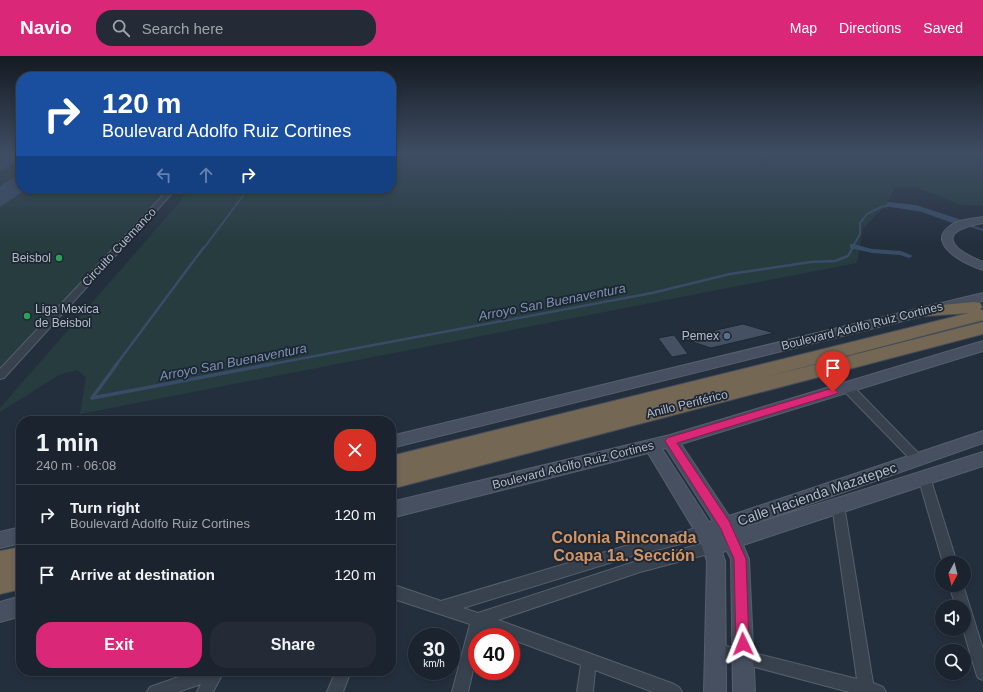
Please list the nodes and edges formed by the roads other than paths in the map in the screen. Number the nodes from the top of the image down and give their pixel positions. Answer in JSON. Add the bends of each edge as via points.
{"nodes":[{"id":1,"x":168,"y":194,"type":"edge"},
{"id":2,"x":983,"y":220,"type":"edge"},
{"id":3,"x":983,"y":266,"type":"edge"},
{"id":4,"x":983,"y":288,"type":"edge"},
{"id":5,"x":978,"y":301,"type":"edge"},
{"id":6,"x":926,"y":310,"type":"joint"},
{"id":7,"x":982,"y":330,"type":"edge"},
{"id":8,"x":0,"y":375,"type":"edge"},
{"id":9,"x":847,"y":388,"type":"junction"},
{"id":10,"x":983,"y":437,"type":"edge"},
{"id":11,"x":396,"y":441,"type":"edge"},
{"id":12,"x":670,"y":441,"type":"junction"},
{"id":13,"x":651,"y":445,"type":"junction"},
{"id":14,"x":942,"y":452,"type":"junction"},
{"id":15,"x":983,"y":459,"type":"edge"},
{"id":16,"x":918,"y":460,"type":"junction"},
{"id":17,"x":396,"y":464,"type":"edge"},
{"id":18,"x":958,"y":467,"type":"junction"},
{"id":19,"x":419,"y":473,"type":"junction"},
{"id":20,"x":924,"y":477,"type":"junction"},
{"id":21,"x":396,"y":479,"type":"edge"},
{"id":22,"x":396,"y":483,"type":"edge"},
{"id":23,"x":838,"y":505,"type":"junction"},
{"id":24,"x":778,"y":507,"type":"junction"},
{"id":25,"x":396,"y":509,"type":"edge"},
{"id":26,"x":788,"y":521,"type":"junction"},
{"id":27,"x":728,"y":532,"type":"junction"},
{"id":28,"x":16,"y":535,"type":"edge"},
{"id":29,"x":709,"y":539,"type":"junction"},
{"id":30,"x":0,"y":540,"type":"edge"},
{"id":31,"x":632,"y":550,"type":"junction"},
{"id":32,"x":948,"y":556,"type":"edge"},
{"id":33,"x":16,"y":559,"type":"edge"},
{"id":34,"x":0,"y":563,"type":"edge"},
{"id":35,"x":640,"y":566,"type":"junction"},
{"id":36,"x":16,"y":578,"type":"edge"},
{"id":37,"x":0,"y":582,"type":"edge"},
{"id":38,"x":716,"y":583,"type":"junction"},
{"id":39,"x":741,"y":590,"type":"junction"},
{"id":40,"x":396,"y":593,"type":"edge"},
{"id":41,"x":16,"y":607,"type":"edge"},
{"id":42,"x":443,"y":607,"type":"junction"},
{"id":43,"x":0,"y":612,"type":"edge"},
{"id":44,"x":478,"y":620,"type":"junction"},
{"id":45,"x":971,"y":633,"type":"edge"},
{"id":46,"x":715,"y":650,"type":"junction"},
{"id":47,"x":743,"y":658,"type":"junction"},
{"id":48,"x":589,"y":660,"type":"junction"},
{"id":49,"x":983,"y":673,"type":"edge"},
{"id":50,"x":204,"y":676,"type":"edge"},
{"id":51,"x":214,"y":676,"type":"edge"},
{"id":52,"x":342,"y":676,"type":"edge"},
{"id":53,"x":872,"y":690,"type":"edge"},
{"id":54,"x":155,"y":692,"type":"edge"},
{"id":55,"x":205,"y":692,"type":"edge"},
{"id":56,"x":335,"y":692,"type":"edge"},
{"id":57,"x":460,"y":692,"type":"edge"},
{"id":58,"x":585,"y":692,"type":"edge"},
{"id":59,"x":674,"y":692,"type":"edge"},
{"id":60,"x":715,"y":692,"type":"edge"},
{"id":61,"x":744,"y":692,"type":"edge"}],
"edges":[{"from":1,"to":8,"type":"street","name":"Circuito Cuemanco"},
{"from":2,"to":3,"type":"main road","via":[[961,224],[950,229],[946,236],[957,252]]},
{"from":4,"to":5,"type":"main road"},
{"from":5,"to":6,"type":"highway","via":[[961,309]]},
{"from":6,"to":11,"type":"main road","name":"Boulevard Adolfo Ruiz Cortines"},
{"from":7,"to":9,"type":"main road","name":"Boulevard Adolfo Ruiz Cortines"},
{"from":7,"to":17,"type":"highway","name":"Anillo Periférico"},
{"from":7,"to":19,"type":"highway","name":"Anillo Periférico"},
{"from":9,"to":12,"type":"main road","name":"Boulevard Adolfo Ruiz Cortines"},
{"from":9,"to":16,"type":"street"},
{"from":10,"to":14,"type":"main road","name":"Calle Hacienda Mazatepec"},
{"from":12,"to":13,"type":"main road","name":"Boulevard Adolfo Ruiz Cortines"},
{"from":12,"to":27,"type":"main road"},
{"from":13,"to":25,"type":"main road","name":"Boulevard Adolfo Ruiz Cortines"},
{"from":13,"to":29,"type":"main road"},
{"from":14,"to":16,"type":"main road","name":"Calle Hacienda Mazatepec"},
{"from":14,"to":18,"type":"main road"},
{"from":15,"to":18,"type":"main road","name":"Calle Hacienda Mazatepec"},
{"from":16,"to":24,"type":"main road","name":"Calle Hacienda Mazatepec"},
{"from":18,"to":20,"type":"main road","name":"Calle Hacienda Mazatepec"},
{"from":19,"to":21,"type":"highway","name":"Anillo Periférico"},
{"from":19,"to":22,"type":"highway"},
{"from":20,"to":23,"type":"main road","name":"Calle Hacienda Mazatepec"},
{"from":20,"to":32,"type":"street"},
{"from":23,"to":26,"type":"main road","name":"Calle Hacienda Mazatepec"},
{"from":23,"to":53,"type":"street"},
{"from":24,"to":26,"type":"main road"},
{"from":24,"to":27,"type":"main road","name":"Calle Hacienda Mazatepec"},
{"from":26,"to":27,"type":"main road","name":"Calle Hacienda Mazatepec"},
{"from":27,"to":29,"type":"main road","name":"Calle Hacienda Mazatepec"},
{"from":27,"to":39,"type":"main road","via":[[740,559]]},
{"from":28,"to":30,"type":"main road"},
{"from":29,"to":31,"type":"street","name":"Calle Hacienda Mazatepec"},
{"from":29,"to":35,"type":"street","name":"Calle Hacienda Mazatepec"},
{"from":29,"to":38,"type":"main road","via":[[716,561]]},
{"from":31,"to":35,"type":"street"},
{"from":31,"to":42,"type":"street","name":"Calle Hacienda Mazatepec"},
{"from":33,"to":34,"type":"highway"},
{"from":35,"to":44,"type":"street","name":"Calle Hacienda Mazatepec"},
{"from":36,"to":37,"type":"highway"},
{"from":38,"to":39,"type":"main road"},
{"from":38,"to":46,"type":"main road"},
{"from":39,"to":47,"type":"main road"},
{"from":40,"to":42,"type":"street"},
{"from":41,"to":43,"type":"main road"},
{"from":42,"to":44,"type":"street"},
{"from":44,"to":48,"type":"street"},
{"from":44,"to":57,"type":"street"},
{"from":45,"to":49,"type":"street"},
{"from":46,"to":47,"type":"street"},
{"from":46,"to":60,"type":"main road"},
{"from":47,"to":53,"type":"street"},
{"from":47,"to":61,"type":"main road"},
{"from":48,"to":58,"type":"street"},
{"from":48,"to":59,"type":"street"},
{"from":50,"to":54,"type":"street"},
{"from":51,"to":55,"type":"street"},
{"from":52,"to":56,"type":"street"}]}
